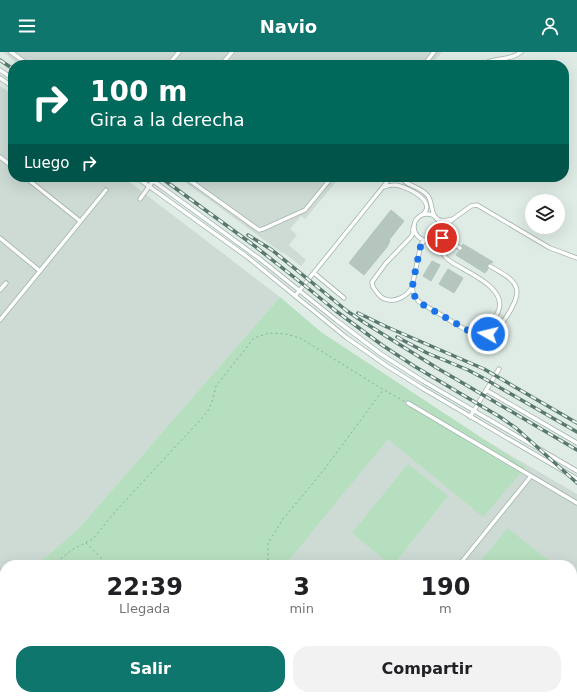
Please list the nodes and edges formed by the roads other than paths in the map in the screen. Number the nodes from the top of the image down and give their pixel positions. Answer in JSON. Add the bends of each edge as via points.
{"nodes":[{"id":1,"x":11,"y":52,"type":"edge"},
{"id":2,"x":179,"y":52,"type":"edge"},
{"id":3,"x":232,"y":52,"type":"edge"},
{"id":4,"x":434,"y":52,"type":"edge"},
{"id":5,"x":521,"y":52,"type":"edge"},
{"id":6,"x":22,"y":60,"type":"edge"},
{"id":7,"x":172,"y":60,"type":"edge"},
{"id":8,"x":225,"y":60,"type":"edge"},
{"id":9,"x":428,"y":60,"type":"edge"},
{"id":10,"x":490,"y":60,"type":"edge"},
{"id":11,"x":0,"y":78,"type":"edge"},
{"id":12,"x":8,"y":84,"type":"edge"},
{"id":13,"x":0,"y":157,"type":"edge"},
{"id":14,"x":8,"y":163,"type":"edge"},
{"id":15,"x":31,"y":182,"type":"edge"},
{"id":16,"x":143,"y":182,"type":"edge"},
{"id":17,"x":152,"y":182,"type":"edge"},
{"id":18,"x":154,"y":182,"type":"edge"},
{"id":19,"x":192,"y":182,"type":"edge"},
{"id":20,"x":328,"y":182,"type":"edge"},
{"id":21,"x":387,"y":182,"type":"edge"},
{"id":22,"x":406,"y":182,"type":"edge"},
{"id":23,"x":149,"y":186,"type":"junction"},
{"id":24,"x":106,"y":190,"type":"dead end"},
{"id":25,"x":380,"y":191,"type":"junction"},
{"id":26,"x":140,"y":199,"type":"dead end"},
{"id":27,"x":420,"y":216,"type":"junction"},
{"id":28,"x":437,"y":218,"type":"junction"},
{"id":29,"x":453,"y":218,"type":"junction"},
{"id":30,"x":80,"y":221,"type":"junction"},
{"id":31,"x":414,"y":228,"type":"junction"},
{"id":32,"x":440,"y":230,"type":"junction"},
{"id":33,"x":0,"y":238,"type":"edge"},
{"id":34,"x":430,"y":240,"type":"junction"},
{"id":35,"x":460,"y":248,"type":"dead end"},
{"id":36,"x":577,"y":258,"type":"edge"},
{"id":37,"x":490,"y":266,"type":"dead end"},
{"id":38,"x":40,"y":271,"type":"junction"},
{"id":39,"x":314,"y":273,"type":"junction"},
{"id":40,"x":6,"y":283,"type":"dead end"},
{"id":41,"x":412,"y":288,"type":"junction"},
{"id":42,"x":0,"y":290,"type":"edge"},
{"id":43,"x":299,"y":291,"type":"junction"},
{"id":44,"x":295,"y":296,"type":"junction"},
{"id":45,"x":344,"y":298,"type":"dead end"},
{"id":46,"x":0,"y":320,"type":"edge"},
{"id":47,"x":466,"y":330,"type":"junction"},
{"id":48,"x":499,"y":369,"type":"dead end"},
{"id":49,"x":486,"y":390,"type":"junction"},
{"id":50,"x":408,"y":403,"type":"road end"},
{"id":51,"x":474,"y":411,"type":"junction"},
{"id":52,"x":470,"y":417,"type":"junction"},
{"id":53,"x":577,"y":443,"type":"edge"},
{"id":54,"x":577,"y":472,"type":"edge"},
{"id":55,"x":531,"y":476,"type":"junction"},
{"id":56,"x":577,"y":479,"type":"edge"},
{"id":57,"x":577,"y":503,"type":"edge"},
{"id":58,"x":463,"y":560,"type":"edge"}],
"edges":[{"from":1,"to":6,"type":"lane"},
{"from":2,"to":7,"type":"lane"},
{"from":3,"to":8,"type":"lane"},
{"from":4,"to":9,"type":"lane"},
{"from":5,"to":10,"type":"lane","via":[[507,58]]},
{"from":11,"to":12,"type":"lane"},
{"from":13,"to":14,"type":"lane"},
{"from":15,"to":30,"type":"lane"},
{"from":16,"to":23,"type":"lane"},
{"from":17,"to":23,"type":"lane"},
{"from":18,"to":43,"type":"lane","via":[[260,259]]},
{"from":19,"to":20,"type":"lane","via":[[259,230],[305,210]]},
{"from":21,"to":25,"type":"lane"},
{"from":22,"to":28,"type":"lane","via":[[426,194],[431,200]]},
{"from":23,"to":26,"type":"lane"},
{"from":23,"to":44,"type":"lane","via":[[246,256]]},
{"from":24,"to":30,"type":"lane"},
{"from":25,"to":27,"type":"lane","via":[[387,185],[395,184],[416,193],[427,206]]},
{"from":25,"to":39,"type":"lane"},
{"from":27,"to":28,"type":"lane","via":[[428,214]]},
{"from":27,"to":31,"type":"lane","via":[[416,219]]},
{"from":28,"to":29,"type":"lane"},
{"from":28,"to":32,"type":"lane"},
{"from":29,"to":32,"type":"lane"},
{"from":29,"to":36,"type":"lane","via":[[477,205],[550,248]]},
{"from":30,"to":38,"type":"lane"},
{"from":31,"to":34,"type":"lane","via":[[420,239]]},
{"from":31,"to":41,"type":"lane","via":[[411,237],[372,282],[379,295],[388,300],[405,296]]},
{"from":32,"to":34,"type":"lane","via":[[436,237]]},
{"from":33,"to":38,"type":"lane"},
{"from":34,"to":35,"type":"lane","via":[[440,237]]},
{"from":34,"to":41,"type":"lane","via":[[421,244]]},
{"from":34,"to":47,"type":"lane","via":[[451,262],[491,286],[498,296],[498,312],[487,326],[478,331]]},
{"from":37,"to":47,"type":"lane","via":[[513,283],[517,289],[516,297],[495,330],[479,335]]},
{"from":38,"to":46,"type":"lane"},
{"from":39,"to":43,"type":"lane"},
{"from":39,"to":45,"type":"lane"},
{"from":40,"to":42,"type":"lane"},
{"from":41,"to":47,"type":"lane","via":[[419,302]]},
{"from":43,"to":44,"type":"lane"},
{"from":43,"to":51,"type":"lane","via":[[381,354]]},
{"from":44,"to":52,"type":"lane","via":[[387,366]]},
{"from":48,"to":49,"type":"lane"},
{"from":49,"to":51,"type":"lane"},
{"from":49,"to":53,"type":"lane"},
{"from":50,"to":55,"type":"lane"},
{"from":51,"to":52,"type":"lane"},
{"from":51,"to":54,"type":"lane"},
{"from":52,"to":56,"type":"lane"},
{"from":55,"to":57,"type":"lane"},
{"from":55,"to":58,"type":"lane"}]}
